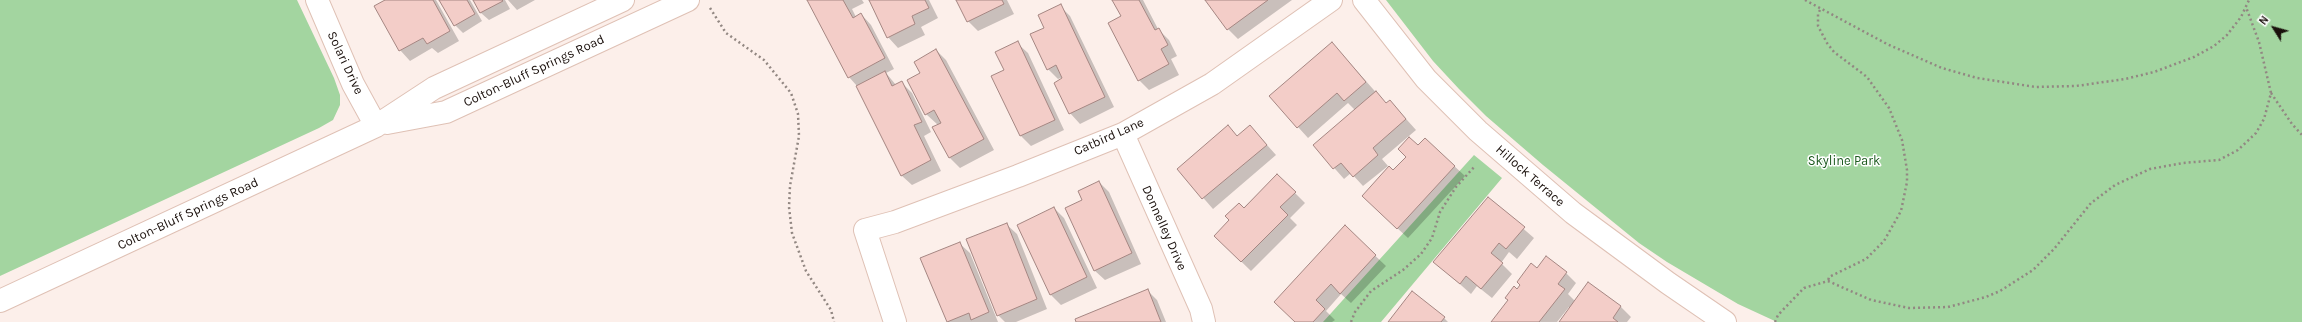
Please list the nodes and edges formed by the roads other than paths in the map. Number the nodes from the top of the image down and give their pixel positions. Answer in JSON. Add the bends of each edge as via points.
{"nodes":[{"id":1,"x":317,"y":0,"type":"edge"},
{"id":2,"x":623,"y":0,"type":"edge"},
{"id":3,"x":688,"y":0,"type":"edge"},
{"id":4,"x":1331,"y":0,"type":"edge"},
{"id":5,"x":1364,"y":0,"type":"edge"},
{"id":6,"x":376,"y":126,"type":"junction"},
{"id":7,"x":1123,"y":134,"type":"junction"},
{"id":8,"x":0,"y":301,"type":"edge"},
{"id":9,"x":895,"y":322,"type":"edge"},
{"id":10,"x":1204,"y":322,"type":"edge"},
{"id":11,"x":1725,"y":322,"type":"edge"}],
"edges":[{"from":1,"to":6,"type":"street","name":"Solari Drive","via":[[354,84]]},
{"from":2,"to":6,"type":"street","name":"Colton-Bluff Springs Road","via":[[434,88]]},
{"from":3,"to":6,"type":"street","name":"Colton-Bluff Springs Road","via":[[446,112]]},
{"from":4,"to":7,"type":"street","name":"Catbird Lane","via":[[1212,84]]},
{"from":5,"to":11,"type":"street","name":"Hillock Terrace","via":[[1426,79],[1478,132],[1573,213],[1668,284]]},
{"from":6,"to":8,"type":"street","name":"Colton-Bluff Springs Road"},
{"from":7,"to":9,"type":"street","name":"Catbird Lane","via":[[895,222],[865,230]]},
{"from":7,"to":10,"type":"street","name":"Donnelley Drive","via":[[1201,309]]}]}
